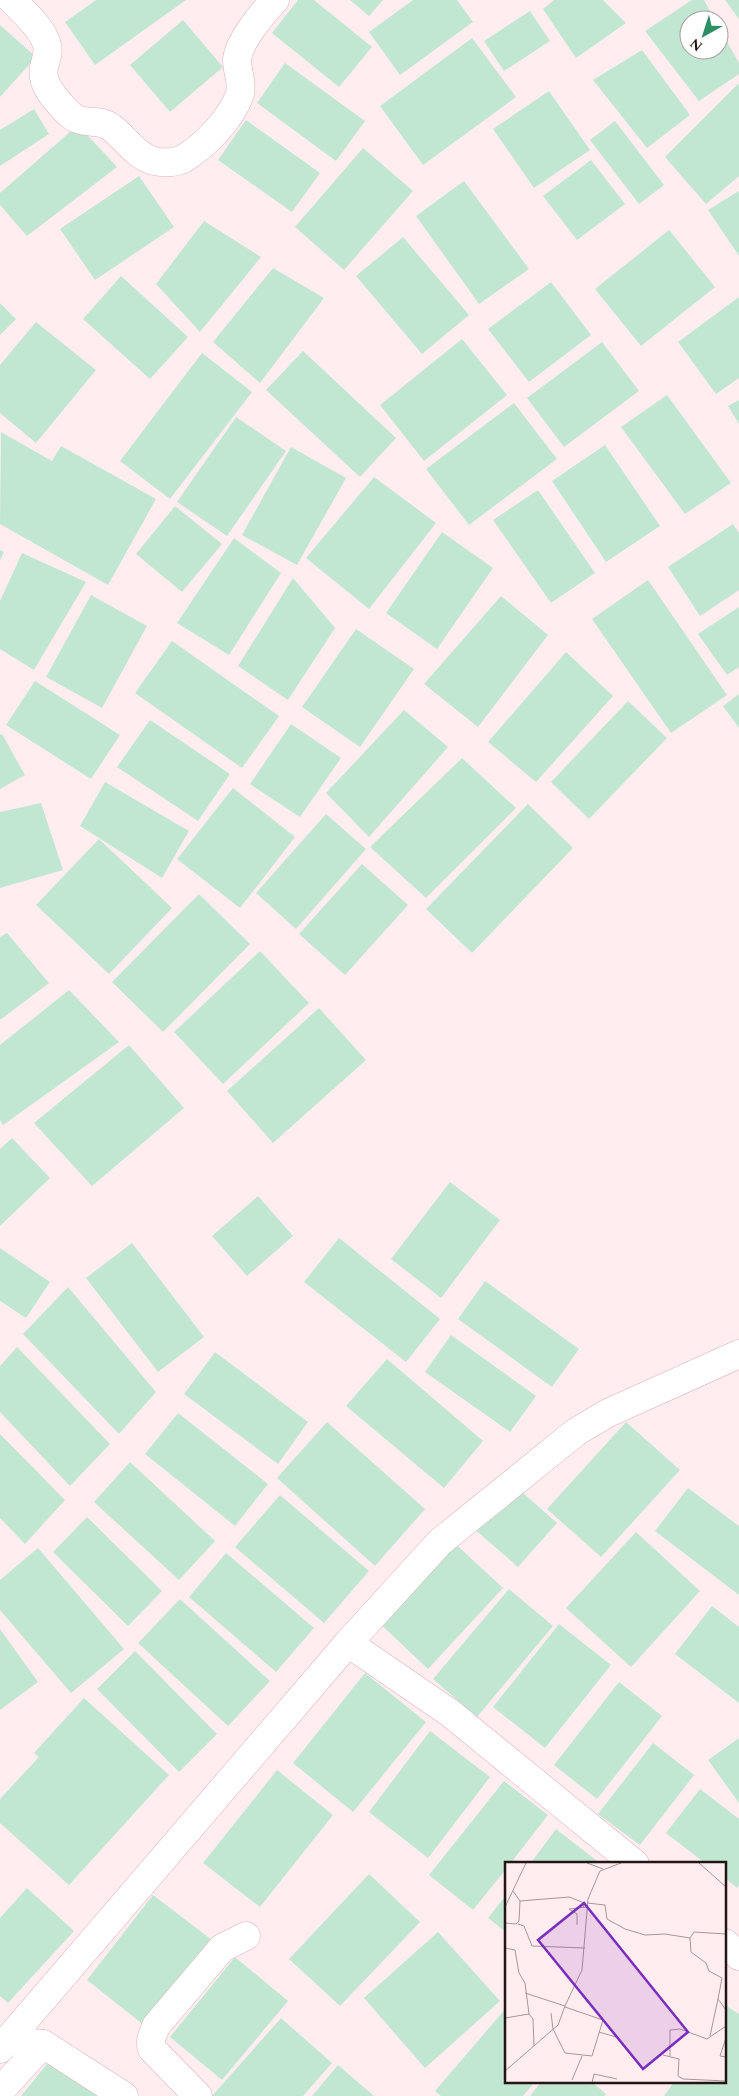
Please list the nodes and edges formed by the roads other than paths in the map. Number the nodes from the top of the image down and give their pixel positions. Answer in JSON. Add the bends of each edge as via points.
{"nodes":[{"id":1,"x":12,"y":0,"type":"edge"},
{"id":2,"x":275,"y":0,"type":"edge"},
{"id":3,"x":739,"y":1354,"type":"edge"},
{"id":4,"x":348,"y":1643,"type":"junction"},
{"id":5,"x":634,"y":1862,"type":"edge"},
{"id":6,"x":246,"y":1936,"type":"dead end"},
{"id":7,"x":726,"y":1944,"type":"edge"},
{"id":8,"x":739,"y":1956,"type":"edge"},
{"id":9,"x":43,"y":2044,"type":"junction"},
{"id":10,"x":3,"y":2045,"type":"edge"},
{"id":11,"x":0,"y":2090,"type":"edge"},
{"id":12,"x":124,"y":2096,"type":"edge"},
{"id":13,"x":198,"y":2096,"type":"edge"}],
"edges":[{"from":1,"to":2,"type":"street","via":[[41,32],[48,52],[44,77],[60,104],[76,118],[106,123],[142,155],[160,162],[183,159],[205,142],[227,118],[242,86],[237,67],[239,51]]},
{"from":3,"to":4,"type":"street","via":[[608,1413],[570,1437],[440,1542]]},
{"from":4,"to":5,"type":"street","via":[[450,1713]]},
{"from":4,"to":10,"type":"street"},
{"from":6,"to":13,"type":"street","via":[[222,1948],[156,2026],[152,2038],[152,2049]]},
{"from":7,"to":8,"type":"street"},
{"from":9,"to":10,"type":"street"},
{"from":9,"to":11,"type":"street"},
{"from":9,"to":12,"type":"street"}]}
